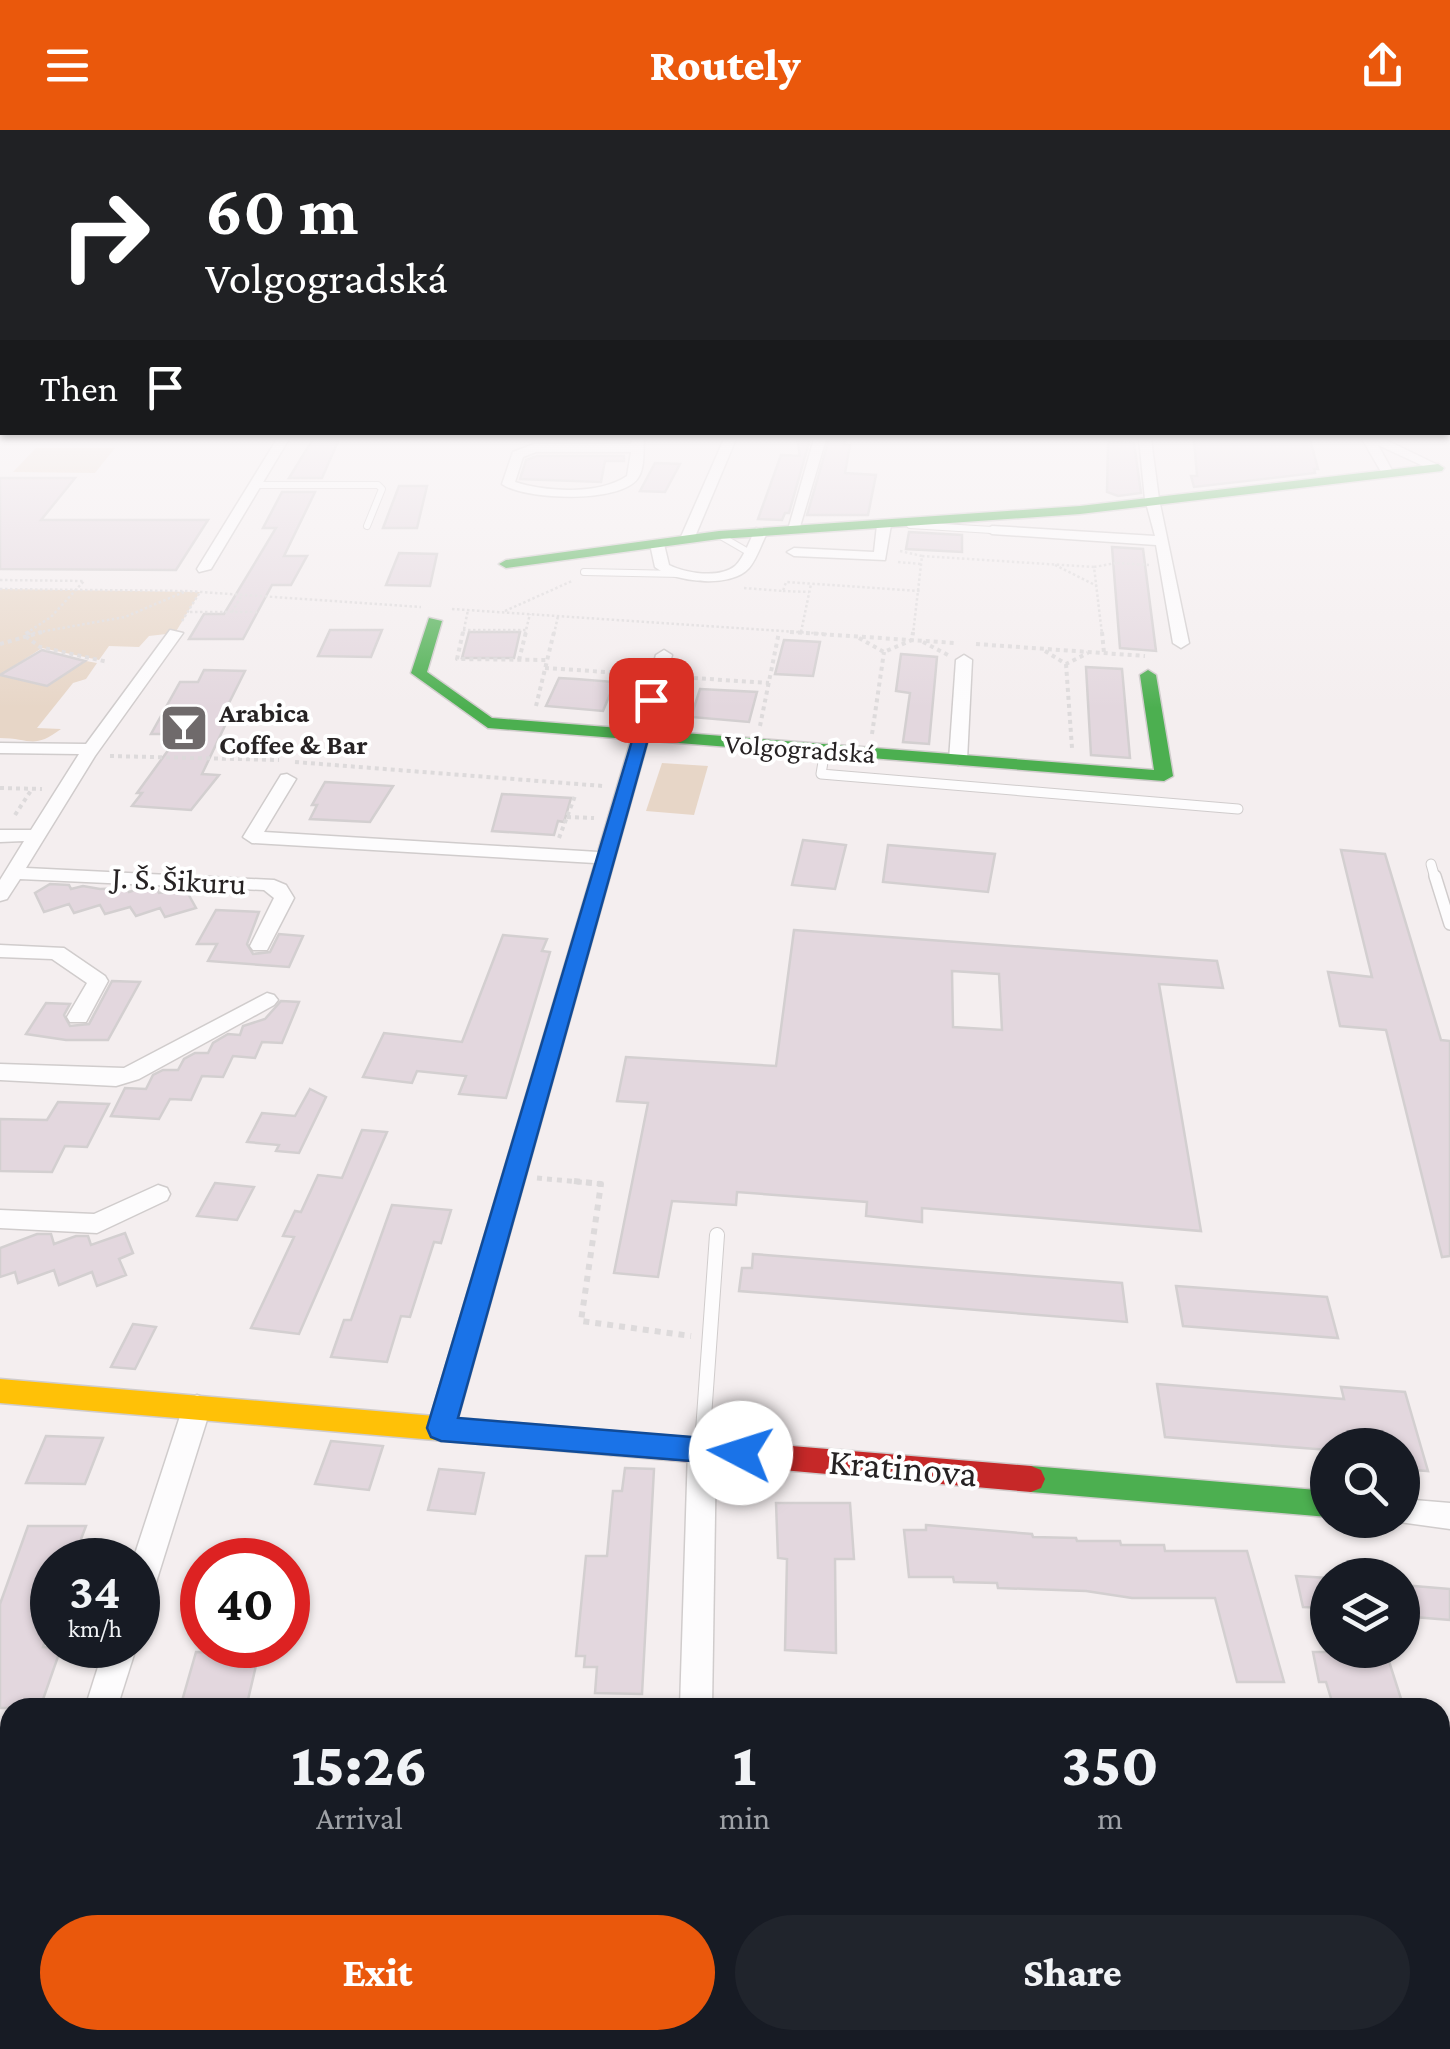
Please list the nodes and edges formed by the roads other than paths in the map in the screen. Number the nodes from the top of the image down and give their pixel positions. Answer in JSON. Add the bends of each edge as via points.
{"nodes":[{"id":1,"x":229,"y":529,"type":"edge"},
{"id":2,"x":691,"y":529,"type":"edge"},
{"id":3,"x":796,"y":529,"type":"edge"},
{"id":4,"x":865,"y":529,"type":"edge"},
{"id":5,"x":892,"y":529,"type":"edge"},
{"id":6,"x":968,"y":529,"type":"edge"},
{"id":7,"x":1160,"y":529,"type":"edge"},
{"id":8,"x":992,"y":530,"type":"joint"},
{"id":9,"x":761,"y":531,"type":"junction"},
{"id":10,"x":719,"y":535,"type":"junction"},
{"id":11,"x":687,"y":539,"type":"junction"},
{"id":12,"x":793,"y":540,"type":"junction"},
{"id":13,"x":1163,"y":541,"type":"junction"},
{"id":14,"x":658,"y":544,"type":"junction"},
{"id":15,"x":750,"y":552,"type":"junction"},
{"id":16,"x":506,"y":564,"type":"dead end"},
{"id":17,"x":204,"y":570,"type":"road end"},
{"id":18,"x":582,"y":573,"type":"road end"},
{"id":19,"x":681,"y":574,"type":"junction"},
{"id":20,"x":438,"y":613,"type":"road end"},
{"id":21,"x":175,"y":633,"type":"road end"},
{"id":22,"x":1181,"y":643,"type":"dead end"},
{"id":23,"x":664,"y":655,"type":"dead end"},
{"id":24,"x":964,"y":660,"type":"dead end"},
{"id":25,"x":1153,"y":666,"type":"road end"},
{"id":26,"x":641,"y":736,"type":"junction"},
{"id":27,"x":0,"y":748,"type":"edge"},
{"id":28,"x":825,"y":750,"type":"junction"},
{"id":29,"x":90,"y":752,"type":"junction"},
{"id":30,"x":958,"y":760,"type":"junction"},
{"id":31,"x":1164,"y":776,"type":"junction"},
{"id":32,"x":287,"y":779,"type":"dead end"},
{"id":33,"x":1168,"y":803,"type":"junction"},
{"id":34,"x":1238,"y":808,"type":"dead end"},
{"id":35,"x":37,"y":835,"type":"junction"},
{"id":36,"x":0,"y":836,"type":"edge"},
{"id":37,"x":606,"y":858,"type":"junction"},
{"id":38,"x":1431,"y":864,"type":"dead end"},
{"id":39,"x":14,"y":873,"type":"junction"},
{"id":40,"x":0,"y":895,"type":"edge"},
{"id":41,"x":1450,"y":924,"type":"edge"},
{"id":42,"x":260,"y":946,"type":"dead end"},
{"id":43,"x":0,"y":951,"type":"edge"},
{"id":44,"x":267,"y":1000,"type":"dead end"},
{"id":45,"x":78,"y":1017,"type":"dead end"},
{"id":46,"x":0,"y":1072,"type":"edge"},
{"id":47,"x":158,"y":1194,"type":"dead end"},
{"id":48,"x":0,"y":1219,"type":"edge"},
{"id":49,"x":717,"y":1234,"type":"dead end"},
{"id":50,"x":0,"y":1390,"type":"edge"},
{"id":51,"x":196,"y":1407,"type":"junction"},
{"id":52,"x":441,"y":1428,"type":"junction"},
{"id":53,"x":702,"y":1450,"type":"junction"},
{"id":54,"x":1310,"y":1502,"type":"edge"},
{"id":55,"x":1420,"y":1514,"type":"edge"},
{"id":56,"x":1450,"y":1516,"type":"edge"},
{"id":57,"x":155,"y":1538,"type":"edge"},
{"id":58,"x":113,"y":1668,"type":"edge"},
{"id":59,"x":103,"y":1698,"type":"edge"},
{"id":60,"x":696,"y":1698,"type":"edge"}],
"edges":[{"from":1,"to":17,"type":"street"},
{"from":2,"to":11,"type":"street"},
{"from":3,"to":12,"type":"street"},
{"from":4,"to":12,"type":"street"},
{"from":5,"to":12,"type":"street","via":[[880,557]]},
{"from":6,"to":8,"type":"lane"},
{"from":7,"to":13,"type":"street"},
{"from":8,"to":13,"type":"street"},
{"from":9,"to":10,"type":"street"},
{"from":9,"to":12,"type":"street"},
{"from":9,"to":15,"type":"street"},
{"from":10,"to":11,"type":"street"},
{"from":10,"to":15,"type":"lane"},
{"from":11,"to":14,"type":"street"},
{"from":13,"to":22,"type":"street"},
{"from":14,"to":16,"type":"street"},
{"from":14,"to":19,"type":"street","via":[[662,567]]},
{"from":15,"to":19,"type":"street","via":[[732,573]]},
{"from":18,"to":19,"type":"lane"},
{"from":20,"to":26,"type":"street","name":"Volgogradská","via":[[419,673],[488,723]]},
{"from":21,"to":29,"type":"street"},
{"from":23,"to":26,"type":"street"},
{"from":24,"to":30,"type":"street"},
{"from":25,"to":31,"type":"street"},
{"from":26,"to":28,"type":"street","name":"Volgogradská"},
{"from":26,"to":37,"type":"street"},
{"from":27,"to":29,"type":"street"},
{"from":28,"to":30,"type":"street","name":"Volgogradská"},
{"from":28,"to":33,"type":"lane","via":[[821,774]]},
{"from":29,"to":35,"type":"street"},
{"from":30,"to":31,"type":"street","name":"Volgogradská"},
{"from":31,"to":33,"type":"lane"},
{"from":32,"to":37,"type":"street","via":[[252,837]]},
{"from":33,"to":34,"type":"lane"},
{"from":35,"to":36,"type":"street"},
{"from":35,"to":39,"type":"street"},
{"from":37,"to":52,"type":"street"},
{"from":38,"to":41,"type":"lane"},
{"from":39,"to":40,"type":"street"},
{"from":39,"to":42,"type":"street","name":"J. Š. Šikuru","via":[[268,884],[284,898]]},
{"from":43,"to":45,"type":"street","via":[[58,953],[98,982]]},
{"from":44,"to":46,"type":"street","via":[[131,1074]]},
{"from":47,"to":48,"type":"street","via":[[97,1224]]},
{"from":49,"to":53,"type":"lane"},
{"from":50,"to":51,"type":"street","name":"Kratinova"},
{"from":51,"to":52,"type":"street","name":"Kratinova"},
{"from":51,"to":57,"type":"street"},
{"from":52,"to":53,"type":"street","name":"Kratinova"},
{"from":53,"to":54,"type":"street","name":"Kratinova"},
{"from":53,"to":60,"type":"street"},
{"from":55,"to":56,"type":"street"},
{"from":58,"to":59,"type":"street"}]}
